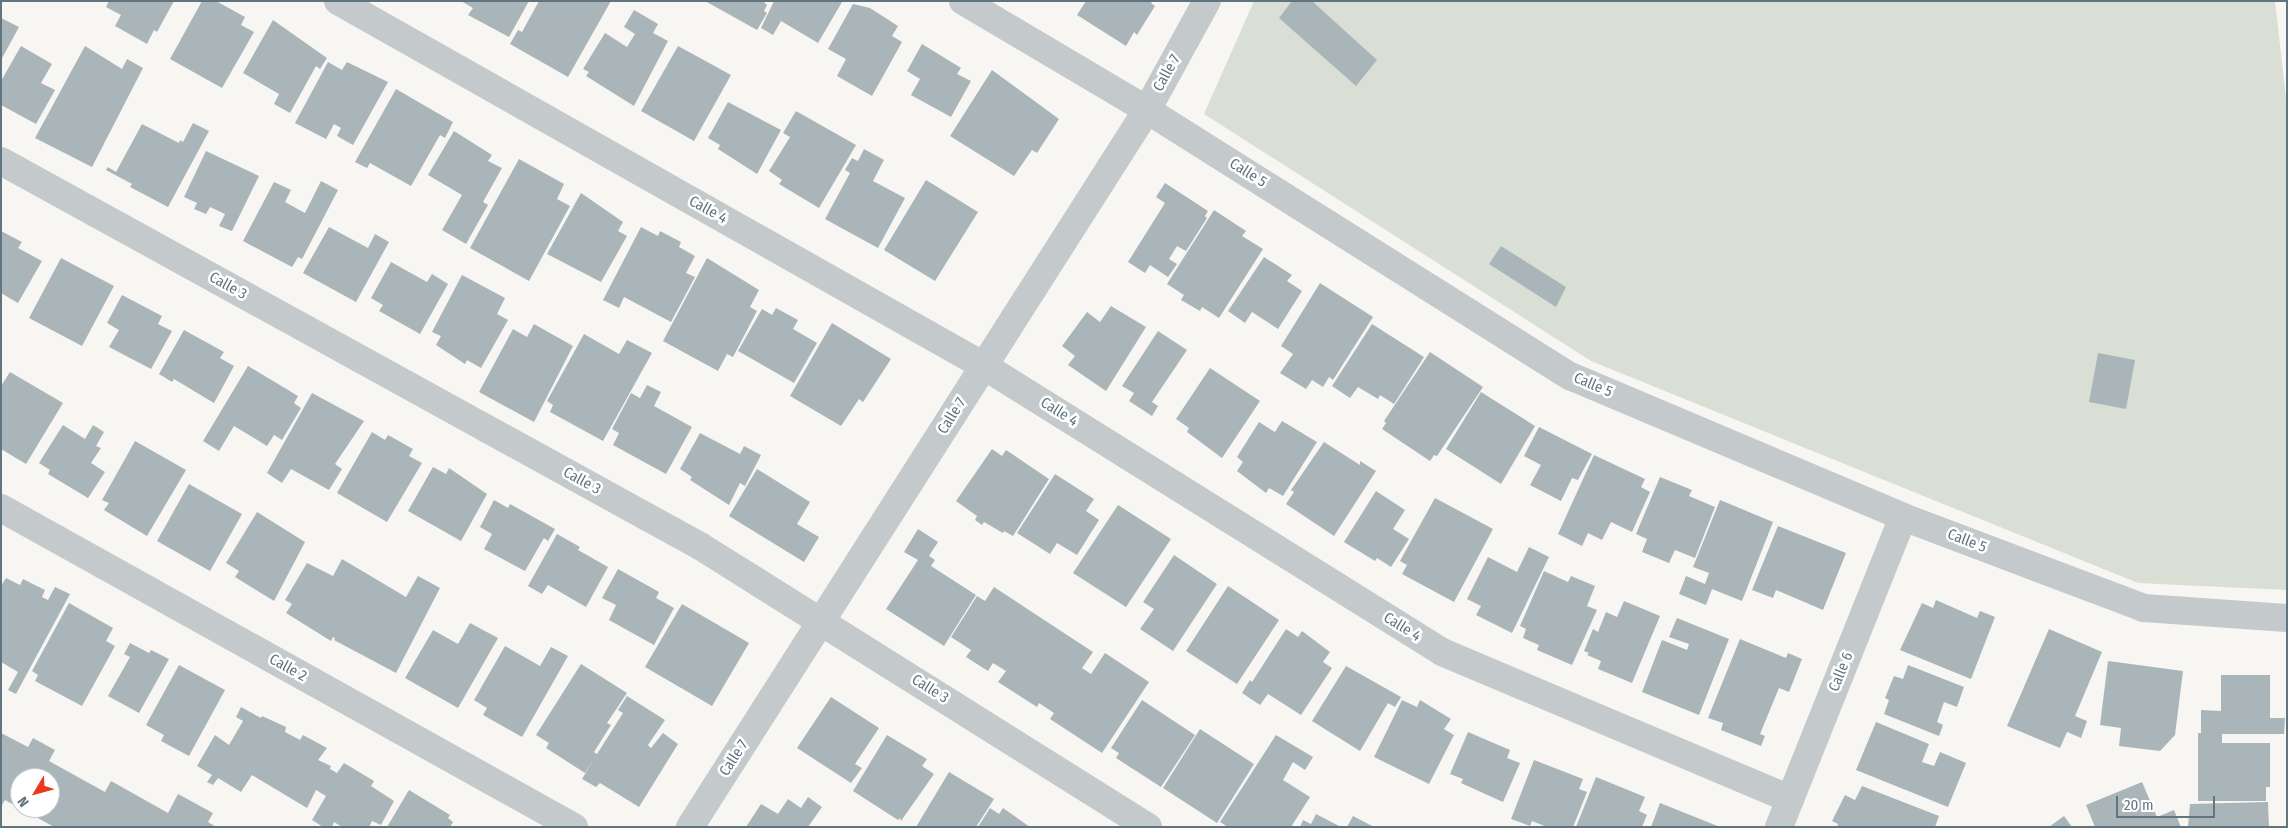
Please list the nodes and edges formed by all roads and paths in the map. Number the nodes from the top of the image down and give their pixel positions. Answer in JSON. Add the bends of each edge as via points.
{"nodes":[{"id":1,"x":338,"y":1,"type":"edge"},
{"id":2,"x":964,"y":1,"type":"edge"},
{"id":3,"x":1207,"y":1,"type":"edge"},
{"id":4,"x":1147,"y":110,"type":"junction"},
{"id":5,"x":1,"y":161,"type":"edge"},
{"id":6,"x":984,"y":366,"type":"junction"},
{"id":7,"x":1,"y":508,"type":"edge"},
{"id":8,"x":1902,"y":517,"type":"junction"},
{"id":9,"x":2287,"y":618,"type":"edge"},
{"id":10,"x":822,"y":620,"type":"junction"},
{"id":11,"x":1790,"y":799,"type":"junction"},
{"id":12,"x":574,"y":827,"type":"edge"},
{"id":13,"x":690,"y":827,"type":"edge"},
{"id":14,"x":1148,"y":827,"type":"edge"},
{"id":15,"x":1779,"y":827,"type":"edge"}],
"edges":[{"from":1,"to":6,"type":"street","name":"Calle 4"},
{"from":2,"to":4,"type":"street","name":"Calle 5"},
{"from":3,"to":4,"type":"street","name":"Calle 7"},
{"from":4,"to":6,"type":"street","name":"Calle 7"},
{"from":4,"to":8,"type":"street","name":"Calle 5","via":[[1570,376]]},
{"from":5,"to":10,"type":"street","name":"Calle 3","via":[[700,546]]},
{"from":6,"to":10,"type":"street","name":"Calle 7"},
{"from":6,"to":11,"type":"street","name":"Calle 4","via":[[1442,652]]},
{"from":7,"to":12,"type":"street","name":"Calle 2"},
{"from":8,"to":9,"type":"street","name":"Calle 5","via":[[2144,608]]},
{"from":8,"to":11,"type":"street","name":"Calle 6"},
{"from":10,"to":13,"type":"street","name":"Calle 7"},
{"from":10,"to":14,"type":"street","name":"Calle 3"},
{"from":11,"to":15,"type":"street","name":"Calle 6"}]}
